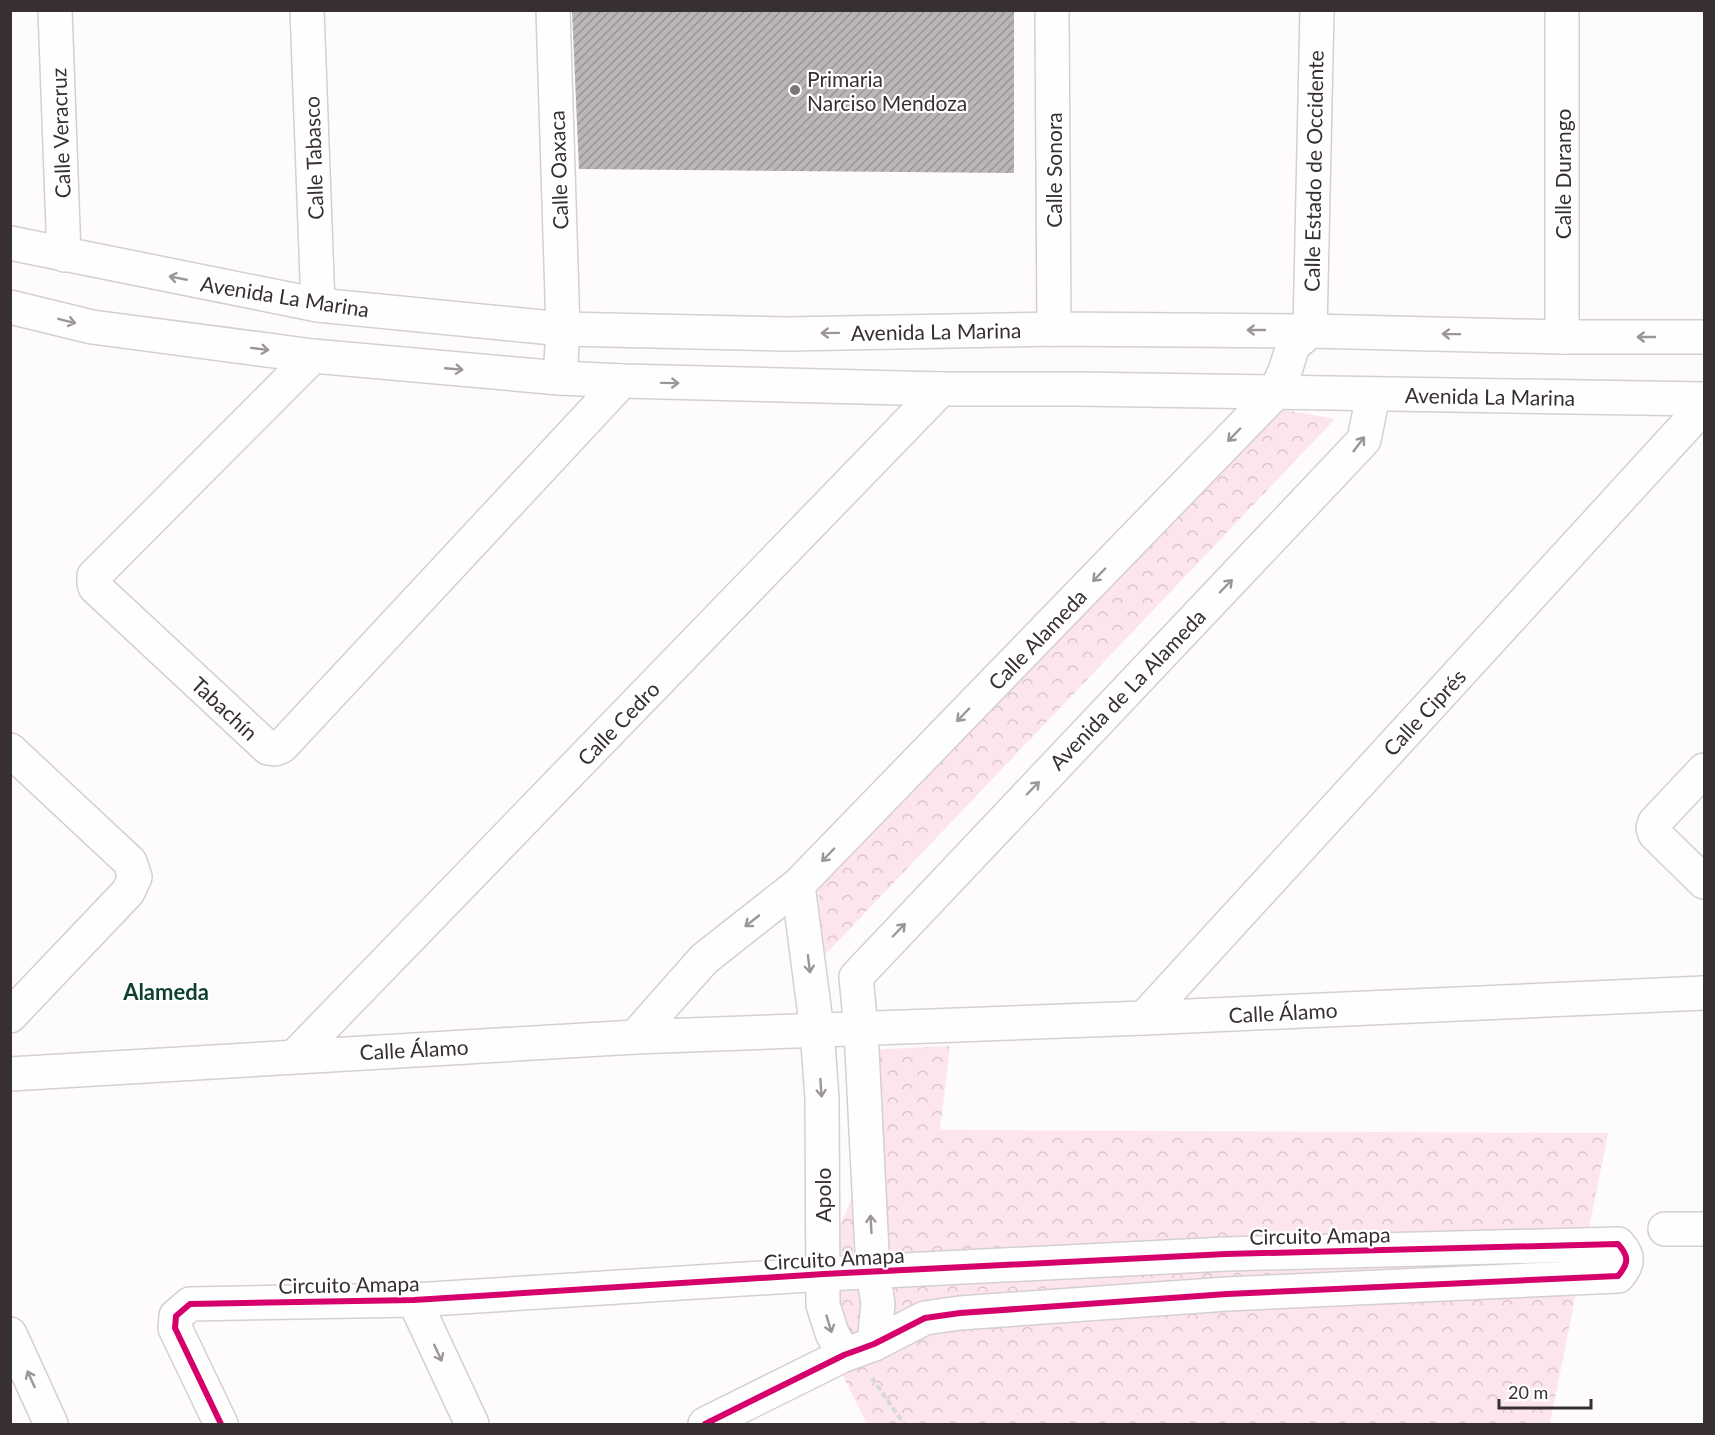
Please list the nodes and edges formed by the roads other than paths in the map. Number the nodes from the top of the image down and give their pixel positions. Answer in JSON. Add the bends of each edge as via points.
{"nodes":[{"id":1,"x":55,"y":10,"type":"edge"},
{"id":2,"x":307,"y":10,"type":"edge"},
{"id":3,"x":553,"y":10,"type":"edge"},
{"id":4,"x":1052,"y":10,"type":"edge"},
{"id":5,"x":1317,"y":10,"type":"edge"},
{"id":6,"x":1562,"y":10,"type":"edge"},
{"id":7,"x":10,"y":243,"type":"edge"},
{"id":8,"x":64,"y":255,"type":"junction"},
{"id":9,"x":318,"y":305,"type":"junction"},
{"id":10,"x":10,"y":307,"type":"edge"},
{"id":11,"x":563,"y":329,"type":"junction"},
{"id":12,"x":1054,"y":329,"type":"junction"},
{"id":13,"x":1310,"y":331,"type":"junction"},
{"id":14,"x":1562,"y":337,"type":"junction"},
{"id":15,"x":1704,"y":337,"type":"edge"},
{"id":16,"x":314,"y":356,"type":"junction"},
{"id":17,"x":560,"y":378,"type":"junction"},
{"id":18,"x":622,"y":381,"type":"junction"},
{"id":19,"x":941,"y":389,"type":"junction"},
{"id":20,"x":1275,"y":393,"type":"junction"},
{"id":21,"x":1373,"y":395,"type":"junction"},
{"id":22,"x":1704,"y":399,"type":"edge"},
{"id":23,"x":1704,"y":406,"type":"edge"},
{"id":24,"x":10,"y":750,"type":"edge"},
{"id":25,"x":1704,"y":770,"type":"edge"},
{"id":26,"x":1704,"y":882,"type":"edge"},
{"id":27,"x":798,"y":885,"type":"junction"},
{"id":28,"x":1704,"y":993,"type":"edge"},
{"id":29,"x":10,"y":1016,"type":"edge"},
{"id":30,"x":1144,"y":1018,"type":"junction"},
{"id":31,"x":861,"y":1029,"type":"junction"},
{"id":32,"x":817,"y":1030,"type":"junction"},
{"id":33,"x":635,"y":1037,"type":"junction"},
{"id":34,"x":295,"y":1056,"type":"junction"},
{"id":35,"x":10,"y":1074,"type":"edge"},
{"id":36,"x":1665,"y":1229,"type":"dead end"},
{"id":37,"x":1704,"y":1229,"type":"edge"},
{"id":38,"x":1226,"y":1254,"type":"junction"},
{"id":39,"x":873,"y":1272,"type":"junction"},
{"id":40,"x":824,"y":1274,"type":"junction"},
{"id":41,"x":1227,"y":1294,"type":"junction"},
{"id":42,"x":414,"y":1300,"type":"junction"},
{"id":43,"x":10,"y":1335,"type":"edge"},
{"id":44,"x":859,"y":1350,"type":"junction"},
{"id":45,"x":51,"y":1425,"type":"edge"},
{"id":46,"x":221,"y":1425,"type":"edge"},
{"id":47,"x":471,"y":1425,"type":"edge"},
{"id":48,"x":705,"y":1425,"type":"edge"}],
"edges":[{"from":1,"to":8,"type":"street","name":"Calle Veracruz"},
{"from":2,"to":9,"type":"street","name":"Calle Tabasco"},
{"from":3,"to":11,"type":"street","name":"Calle Oaxaca"},
{"from":4,"to":12,"type":"street","name":"Calle Sonora"},
{"from":5,"to":13,"type":"street","name":"Calle Estado de Occidente"},
{"from":6,"to":14,"type":"street","name":"Calle Durango"},
{"from":7,"to":8,"type":"street","name":"Avenida La Marina"},
{"from":9,"to":8,"type":"street","name":"Avenida La Marina","one_way":true},
{"from":9,"to":11,"type":"street","name":"Avenida La Marina"},
{"from":10,"to":16,"type":"street","name":"Avenida La Marina","one_way":true,"via":[[92,327]]},
{"from":12,"to":11,"type":"street","name":"Avenida La Marina","one_way":true,"via":[[788,333]]},
{"from":11,"to":17,"type":"street"},
{"from":13,"to":12,"type":"street","name":"Avenida La Marina","one_way":true},
{"from":14,"to":13,"type":"street","name":"Avenida La Marina","one_way":true},
{"from":13,"to":20,"type":"street","via":[[1293,346]]},
{"from":15,"to":14,"type":"street","name":"Avenida La Marina","one_way":true},
{"from":16,"to":17,"type":"street","name":"Avenida La Marina","one_way":true},
{"from":16,"to":18,"type":"street","name":"Tabachín","via":[[94,576],[95,587],[267,748],[276,749]]},
{"from":17,"to":18,"type":"street","name":"Avenida La Marina"},
{"from":18,"to":19,"type":"street","name":"Avenida La Marina","one_way":true},
{"from":19,"to":20,"type":"street","name":"Avenida La Marina"},
{"from":19,"to":34,"type":"street","name":"Calle Cedro"},
{"from":20,"to":21,"type":"street","name":"Avenida La Marina"},
{"from":20,"to":27,"type":"street","name":"Calle Alameda","one_way":true},
{"from":21,"to":22,"type":"street","name":"Avenida La Marina"},
{"from":31,"to":21,"type":"street","name":"Avenida de La Alameda","one_way":true,"via":[[855,976],[1364,440]]},
{"from":23,"to":30,"type":"street","name":"Calle Ciprés"},
{"from":24,"to":29,"type":"street","via":[[130,862],[135,877],[128,892]]},
{"from":25,"to":26,"type":"street","via":[[1653,828]]},
{"from":27,"to":32,"type":"street","name":"Apolo","one_way":true},
{"from":27,"to":33,"type":"street","name":"Calle Alameda","one_way":true,"via":[[704,959]]},
{"from":28,"to":30,"type":"street","name":"Calle Álamo"},
{"from":30,"to":31,"type":"street","name":"Calle Álamo"},
{"from":31,"to":32,"type":"street","name":"Calle Álamo"},
{"from":39,"to":31,"type":"street","one_way":true},
{"from":32,"to":33,"type":"street","name":"Calle Álamo"},
{"from":32,"to":40,"type":"street","name":"Apolo","one_way":true,"via":[[822,1098]]},
{"from":33,"to":34,"type":"street","name":"Calle Álamo"},
{"from":34,"to":35,"type":"street","name":"Calle Álamo"},
{"from":36,"to":37,"type":"street"},
{"from":38,"to":39,"type":"street","name":"Circuito Amapa"},
{"from":38,"to":41,"type":"street"},
{"from":38,"to":41,"type":"street","name":"Circuito Amapa","via":[[1618,1260]]},
{"from":39,"to":40,"type":"street","name":"Circuito Amapa"},
{"from":39,"to":44,"type":"street","via":[[878,1305]]},
{"from":40,"to":42,"type":"street","name":"Circuito Amapa"},
{"from":40,"to":44,"type":"street","name":"Apolo","one_way":true,"via":[[823,1305],[832,1333]]},
{"from":41,"to":44,"type":"street","name":"Circuito Amapa","via":[[926,1318]]},
{"from":42,"to":46,"type":"street","name":"Circuito Amapa","via":[[190,1304],[176,1316],[175,1328]]},
{"from":42,"to":47,"type":"street","one_way":true},
{"from":45,"to":43,"type":"street","one_way":true},
{"from":44,"to":48,"type":"street","name":"Circuito Amapa"}]}
